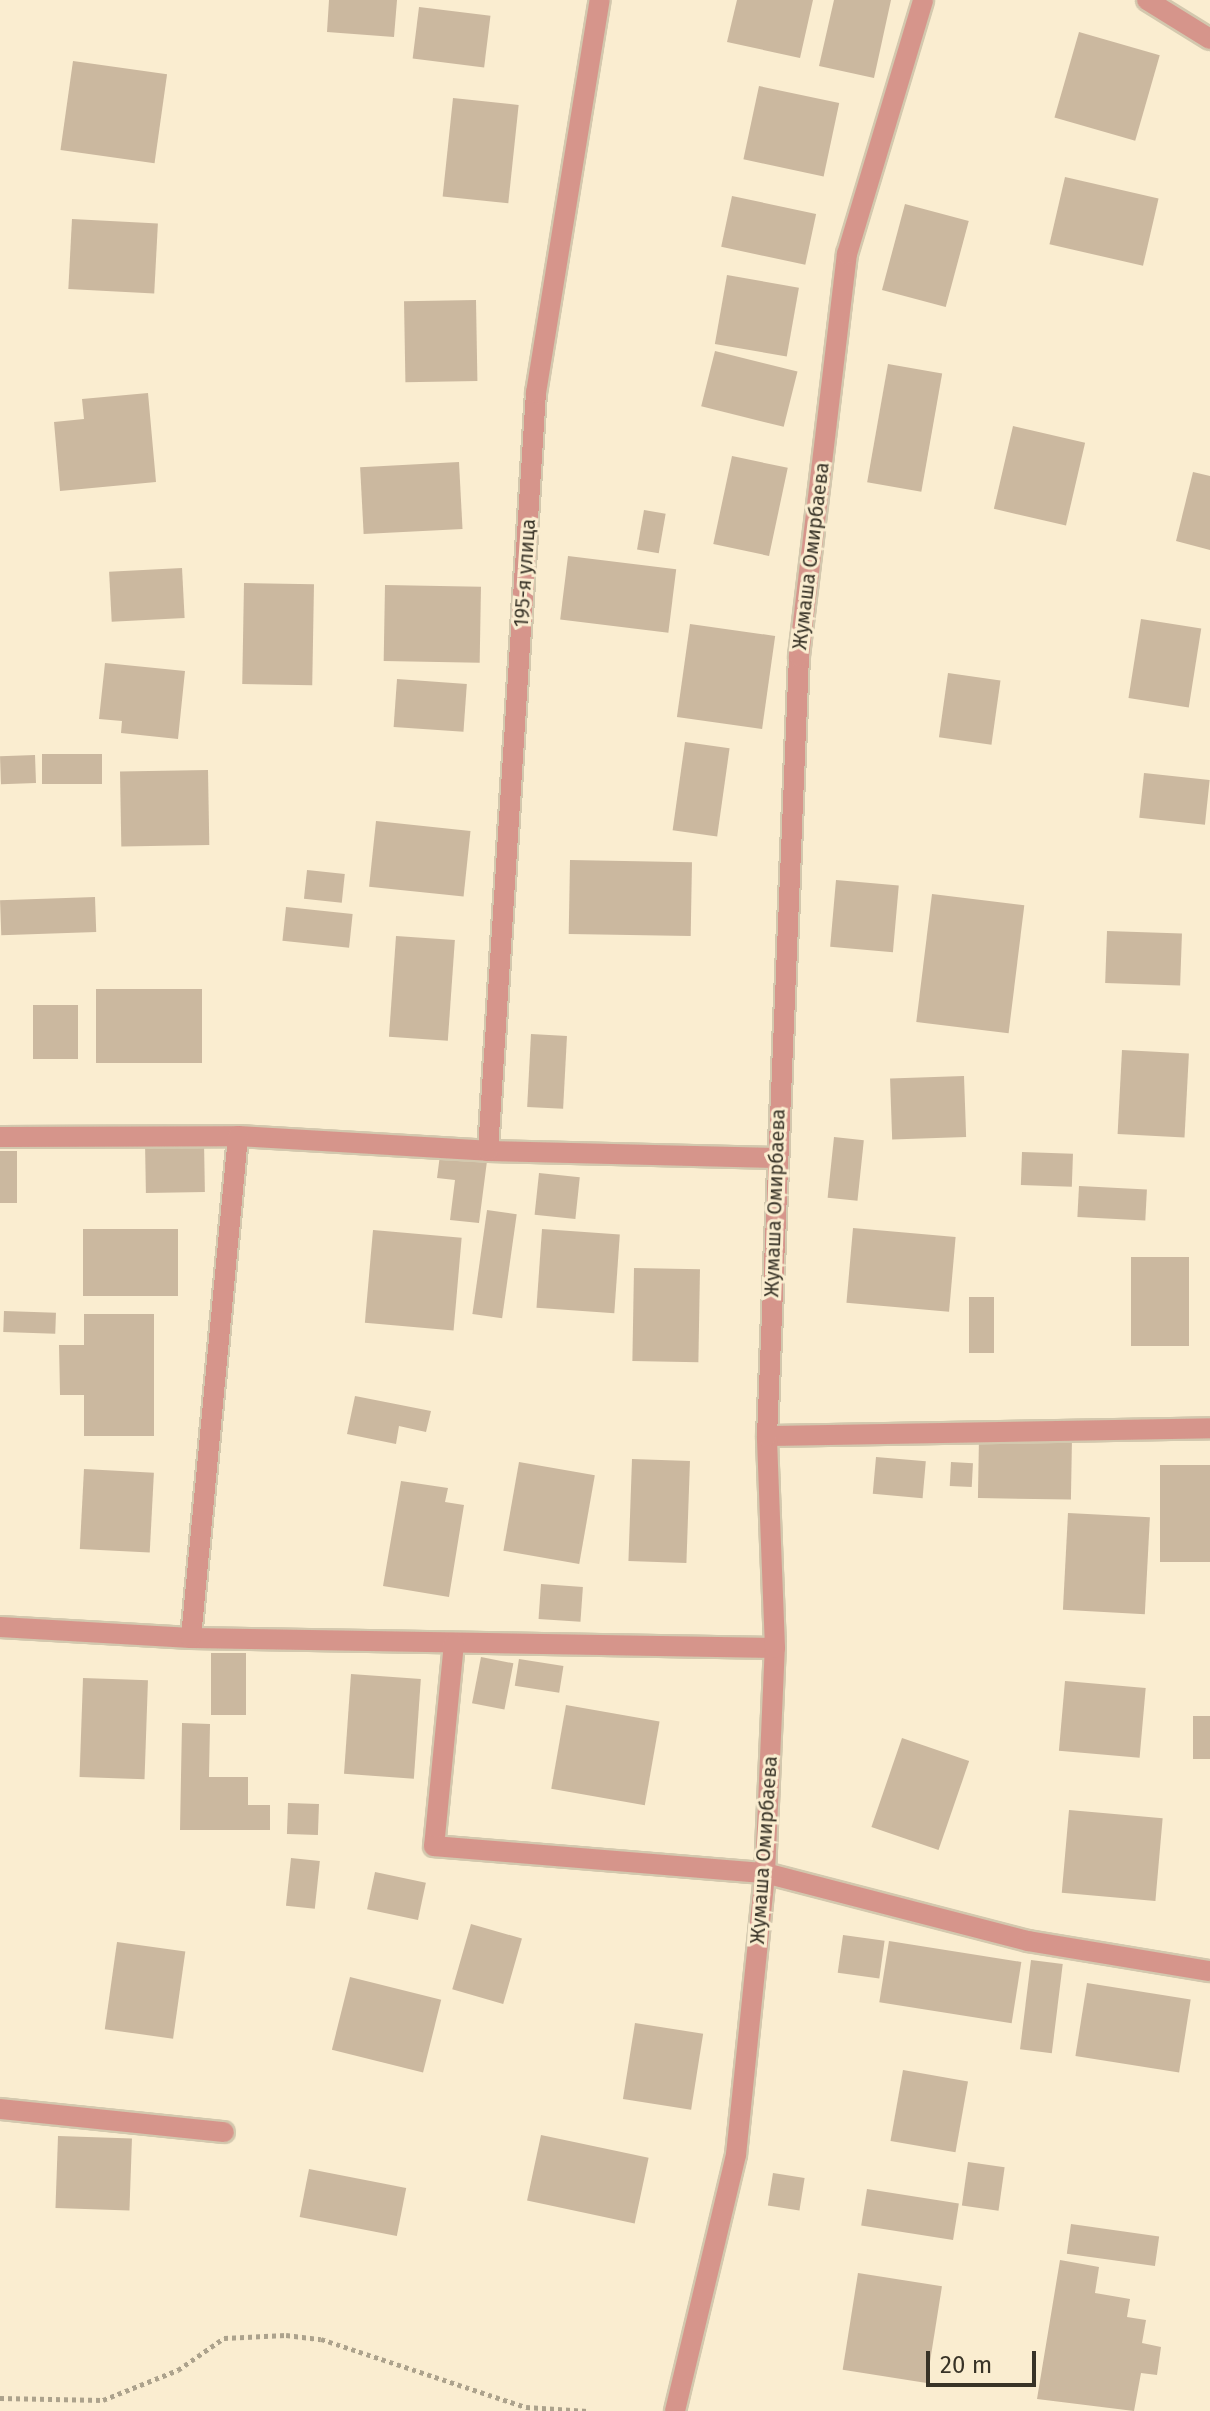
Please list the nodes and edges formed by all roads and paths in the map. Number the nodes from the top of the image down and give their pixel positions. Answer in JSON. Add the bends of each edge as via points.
{"nodes":[{"id":1,"x":600,"y":0,"type":"edge"},
{"id":2,"x":923,"y":0,"type":"edge"},
{"id":3,"x":1147,"y":0,"type":"edge"},
{"id":4,"x":1210,"y":39,"type":"edge"},
{"id":5,"x":238,"y":1136,"type":"junction"},
{"id":6,"x":0,"y":1137,"type":"edge"},
{"id":7,"x":488,"y":1151,"type":"junction"},
{"id":8,"x":776,"y":1158,"type":"junction"},
{"id":9,"x":1210,"y":1428,"type":"edge"},
{"id":10,"x":767,"y":1436,"type":"junction"},
{"id":11,"x":0,"y":1627,"type":"edge"},
{"id":12,"x":191,"y":1638,"type":"junction"},
{"id":13,"x":454,"y":1643,"type":"junction"},
{"id":14,"x":775,"y":1648,"type":"junction"},
{"id":15,"x":765,"y":1873,"type":"junction"},
{"id":16,"x":1210,"y":1971,"type":"edge"},
{"id":17,"x":0,"y":2109,"type":"edge"},
{"id":18,"x":224,"y":2132,"type":"dead end"},
{"id":19,"x":0,"y":2398,"type":"edge"},
{"id":20,"x":588,"y":2411,"type":"edge"},
{"id":21,"x":675,"y":2411,"type":"edge"}],
"edges":[{"from":1,"to":7,"type":"street","name":"195-я улица","via":[[536,393]]},
{"from":2,"to":8,"type":"street","name":"Жумаша Омирбаева","via":[[847,254],[799,656]]},
{"from":3,"to":4,"type":"street"},
{"from":5,"to":6,"type":"street"},
{"from":5,"to":7,"type":"street"},
{"from":5,"to":12,"type":"street"},
{"from":7,"to":8,"type":"street"},
{"from":8,"to":10,"type":"street","name":"Жумаша Омирбаева"},
{"from":9,"to":10,"type":"street"},
{"from":10,"to":14,"type":"street","name":"Жумаша Омирбаева"},
{"from":11,"to":12,"type":"street"},
{"from":12,"to":13,"type":"street"},
{"from":13,"to":14,"type":"street"},
{"from":13,"to":15,"type":"street","via":[[434,1846]]},
{"from":14,"to":15,"type":"street","name":"Жумаша Омирбаева"},
{"from":15,"to":16,"type":"street","via":[[1028,1941]]},
{"from":15,"to":21,"type":"street","name":"Жумаша Омирбаева","via":[[736,2155]]},
{"from":17,"to":18,"type":"street"},
{"from":19,"to":20,"type":"path","via":[[103,2400],[178,2370],[224,2338],[286,2335],[321,2339],[526,2407]]}]}
